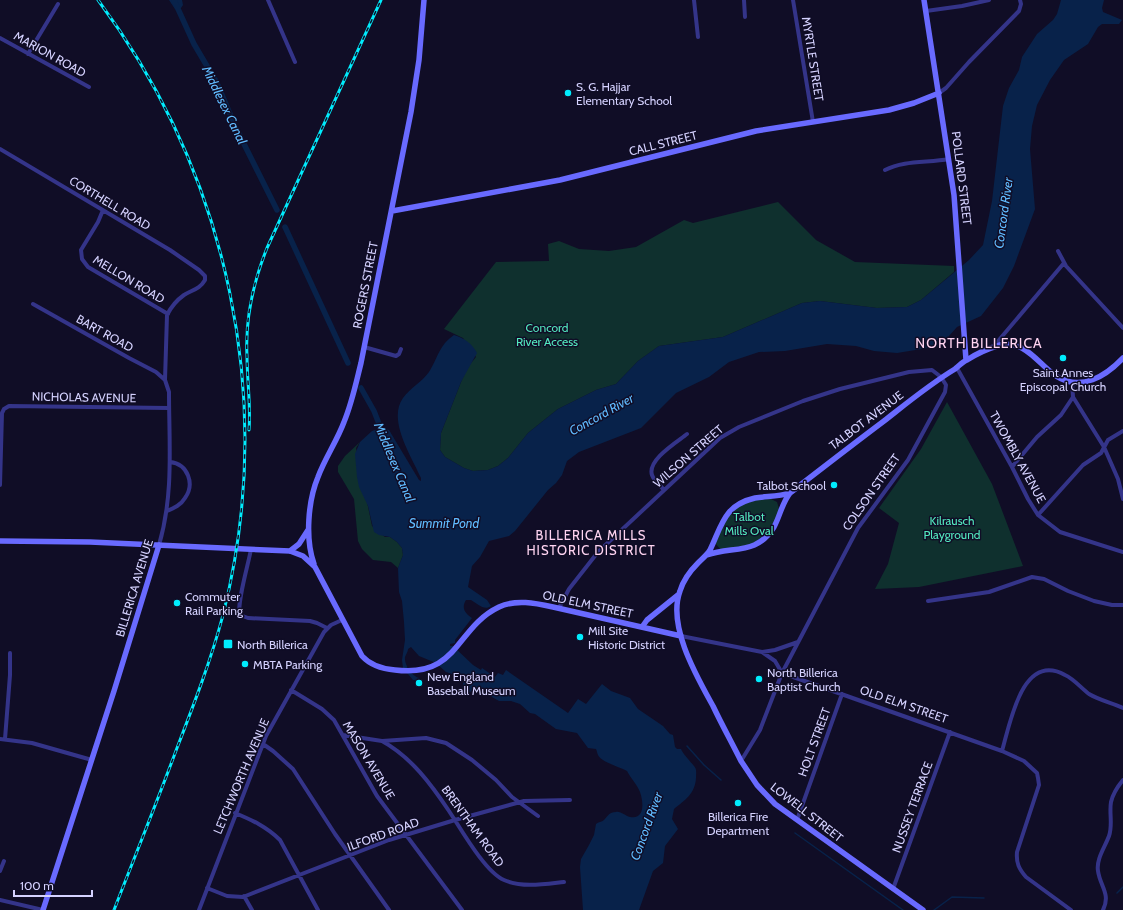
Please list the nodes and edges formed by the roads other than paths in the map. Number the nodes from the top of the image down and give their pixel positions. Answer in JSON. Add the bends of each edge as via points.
{"nodes":[{"id":1,"x":268,"y":0,"type":"edge"},
{"id":2,"x":424,"y":0,"type":"edge"},
{"id":3,"x":694,"y":0,"type":"edge"},
{"id":4,"x":744,"y":0,"type":"edge"},
{"id":5,"x":793,"y":0,"type":"edge"},
{"id":6,"x":924,"y":0,"type":"edge"},
{"id":7,"x":989,"y":0,"type":"edge"},
{"id":8,"x":1020,"y":0,"type":"edge"},
{"id":9,"x":58,"y":4,"type":"dead end"},
{"id":10,"x":926,"y":11,"type":"junction"},
{"id":11,"x":745,"y":18,"type":"dead end"},
{"id":12,"x":698,"y":37,"type":"dead end"},
{"id":13,"x":0,"y":38,"type":"edge"},
{"id":14,"x":28,"y":54,"type":"junction"},
{"id":15,"x":295,"y":62,"type":"dead end"},
{"id":16,"x":90,"y":87,"type":"dead end"},
{"id":17,"x":939,"y":93,"type":"junction"},
{"id":18,"x":813,"y":122,"type":"junction"},
{"id":19,"x":0,"y":149,"type":"edge"},
{"id":20,"x":949,"y":159,"type":"junction"},
{"id":21,"x":885,"y":170,"type":"dead end"},
{"id":22,"x":103,"y":210,"type":"junction"},
{"id":23,"x":392,"y":211,"type":"junction"},
{"id":24,"x":1058,"y":251,"type":"dead end"},
{"id":25,"x":1064,"y":263,"type":"junction"},
{"id":26,"x":33,"y":304,"type":"dead end"},
{"id":27,"x":168,"y":314,"type":"junction"},
{"id":28,"x":1123,"y":328,"type":"edge"},
{"id":29,"x":364,"y":347,"type":"junction"},
{"id":30,"x":995,"y":347,"type":"junction"},
{"id":31,"x":401,"y":349,"type":"dead end"},
{"id":32,"x":1123,"y":358,"type":"edge"},
{"id":33,"x":966,"y":360,"type":"junction"},
{"id":34,"x":957,"y":368,"type":"junction"},
{"id":35,"x":941,"y":377,"type":"junction"},
{"id":36,"x":165,"y":380,"type":"junction"},
{"id":37,"x":1072,"y":382,"type":"junction"},
{"id":38,"x":1073,"y":397,"type":"junction"},
{"id":39,"x":169,"y":408,"type":"junction"},
{"id":40,"x":1123,"y":431,"type":"edge"},
{"id":41,"x":688,"y":434,"type":"dead end"},
{"id":42,"x":1104,"y":447,"type":"junction"},
{"id":43,"x":170,"y":462,"type":"junction"},
{"id":44,"x":1012,"y":467,"type":"junction"},
{"id":45,"x":0,"y":485,"type":"edge"},
{"id":46,"x":664,"y":490,"type":"junction"},
{"id":47,"x":790,"y":493,"type":"junction"},
{"id":48,"x":1123,"y":499,"type":"edge"},
{"id":49,"x":167,"y":511,"type":"junction"},
{"id":50,"x":1038,"y":515,"type":"junction"},
{"id":51,"x":308,"y":528,"type":"junction"},
{"id":52,"x":0,"y":541,"type":"edge"},
{"id":53,"x":159,"y":545,"type":"junction"},
{"id":54,"x":251,"y":549,"type":"junction"},
{"id":55,"x":290,"y":551,"type":"junction"},
{"id":56,"x":1123,"y":552,"type":"edge"},
{"id":57,"x":707,"y":555,"type":"junction"},
{"id":58,"x":315,"y":567,"type":"junction"},
{"id":59,"x":678,"y":595,"type":"junction"},
{"id":60,"x":928,"y":600,"type":"dead end"},
{"id":61,"x":1123,"y":605,"type":"edge"},
{"id":62,"x":559,"y":608,"type":"junction"},
{"id":63,"x":342,"y":620,"type":"junction"},
{"id":64,"x":642,"y":627,"type":"junction"},
{"id":65,"x":327,"y":628,"type":"junction"},
{"id":66,"x":681,"y":636,"type":"junction"},
{"id":67,"x":798,"y":642,"type":"junction"},
{"id":68,"x":762,"y":652,"type":"junction"},
{"id":69,"x":10,"y":653,"type":"dead end"},
{"id":70,"x":782,"y":673,"type":"junction"},
{"id":71,"x":292,"y":690,"type":"junction"},
{"id":72,"x":842,"y":694,"type":"junction"},
{"id":73,"x":1123,"y":708,"type":"edge"},
{"id":74,"x":950,"y":732,"type":"junction"},
{"id":75,"x":343,"y":736,"type":"junction"},
{"id":76,"x":2,"y":739,"type":"edge"},
{"id":77,"x":382,"y":740,"type":"junction"},
{"id":78,"x":263,"y":744,"type":"junction"},
{"id":79,"x":1002,"y":751,"type":"junction"},
{"id":80,"x":92,"y":760,"type":"junction"},
{"id":81,"x":741,"y":761,"type":"junction"},
{"id":82,"x":1123,"y":780,"type":"edge"},
{"id":83,"x":570,"y":800,"type":"dead end"},
{"id":84,"x":520,"y":802,"type":"junction"},
{"id":85,"x":235,"y":813,"type":"junction"},
{"id":86,"x":538,"y":816,"type":"dead end"},
{"id":87,"x":455,"y":820,"type":"junction"},
{"id":88,"x":797,"y":820,"type":"junction"},
{"id":89,"x":406,"y":835,"type":"junction"},
{"id":90,"x":350,"y":856,"type":"junction"},
{"id":91,"x":4,"y":861,"type":"dead end"},
{"id":92,"x":0,"y":871,"type":"edge"},
{"id":93,"x":300,"y":875,"type":"junction"},
{"id":94,"x":564,"y":882,"type":"dead end"},
{"id":95,"x":207,"y":888,"type":"junction"},
{"id":96,"x":893,"y":888,"type":"junction"},
{"id":97,"x":244,"y":896,"type":"junction"},
{"id":98,"x":0,"y":900,"type":"edge"},
{"id":99,"x":43,"y":910,"type":"edge"},
{"id":100,"x":199,"y":910,"type":"edge"},
{"id":101,"x":252,"y":910,"type":"edge"},
{"id":102,"x":318,"y":910,"type":"edge"},
{"id":103,"x":389,"y":910,"type":"edge"},
{"id":104,"x":462,"y":910,"type":"edge"},
{"id":105,"x":923,"y":910,"type":"edge"},
{"id":106,"x":1071,"y":910,"type":"edge"},
{"id":107,"x":1103,"y":910,"type":"edge"}],
"edges":[{"from":1,"to":15,"type":"street"},
{"from":2,"to":23,"type":"main road","name":"ROGERS STREET","via":[[417,77]]},
{"from":3,"to":12,"type":"street"},
{"from":4,"to":11,"type":"street"},
{"from":5,"to":18,"type":"street","name":"MYRTLE STREET"},
{"from":6,"to":10,"type":"main road","name":"POLLARD STREET"},
{"from":7,"to":10,"type":"street"},
{"from":8,"to":17,"type":"street","via":[[1019,11]]},
{"from":9,"to":14,"type":"street"},
{"from":10,"to":17,"type":"main road","name":"POLLARD STREET"},
{"from":13,"to":14,"type":"street","name":"MARION ROAD"},
{"from":14,"to":16,"type":"street","name":"MARION ROAD"},
{"from":17,"to":18,"type":"main road","name":"CALL STREET","via":[[889,110]]},
{"from":17,"to":20,"type":"main road","name":"POLLARD STREET"},
{"from":18,"to":23,"type":"main road","name":"CALL STREET","via":[[756,131],[560,180]]},
{"from":19,"to":22,"type":"street","name":"CORTHELL ROAD"},
{"from":20,"to":21,"type":"street","via":[[899,165]]},
{"from":20,"to":33,"type":"main road","name":"POLLARD STREET","via":[[956,207]]},
{"from":22,"to":27,"type":"street","name":"MELLON ROAD","via":[[81,250],[82,259],[88,267]]},
{"from":22,"to":27,"type":"street","name":"CORTHELL ROAD","via":[[170,250],[199,270],[205,278],[201,286],[179,299]]},
{"from":23,"to":29,"type":"main road","name":"ROGERS STREET"},
{"from":24,"to":25,"type":"street"},
{"from":25,"to":28,"type":"street"},
{"from":25,"to":30,"type":"street"},
{"from":26,"to":36,"type":"street","name":"BART ROAD","via":[[156,372]]},
{"from":27,"to":36,"type":"street","name":"BILLERICA AVENUE"},
{"from":29,"to":31,"type":"street","via":[[396,356]]},
{"from":29,"to":51,"type":"main road","name":"ROGERS STREET","via":[[344,422],[314,486]]},
{"from":30,"to":33,"type":"main road"},
{"from":30,"to":37,"type":"main road","via":[[1008,345],[1024,348],[1056,376]]},
{"from":32,"to":37,"type":"main road","via":[[1105,374],[1091,381]]},
{"from":33,"to":34,"type":"main road"},
{"from":34,"to":35,"type":"main road","name":"TALBOT AVENUE"},
{"from":34,"to":44,"type":"street","name":"TWOMBLY AVENUE"},
{"from":35,"to":46,"type":"street","name":"WILSON STREET","via":[[937,372],[927,370],[855,385],[738,427],[720,438]]},
{"from":35,"to":47,"type":"main road","name":"TALBOT AVENUE"},
{"from":35,"to":67,"type":"street","name":"COLSON STREET","via":[[946,385],[945,392],[917,444],[858,528]]},
{"from":36,"to":39,"type":"street","name":"BILLERICA AVENUE"},
{"from":37,"to":38,"type":"street"},
{"from":38,"to":42,"type":"street"},
{"from":38,"to":44,"type":"street","via":[[1061,414],[1037,437]]},
{"from":39,"to":43,"type":"street","name":"BILLERICA AVENUE"},
{"from":39,"to":45,"type":"street","name":"NICHOLAS AVENUE","via":[[9,406],[2,413]]},
{"from":40,"to":42,"type":"street","via":[[1108,440]]},
{"from":41,"to":46,"type":"street","via":[[652,465],[652,475]]},
{"from":42,"to":48,"type":"street","via":[[1118,479]]},
{"from":42,"to":50,"type":"street","via":[[1101,453],[1083,465]]},
{"from":43,"to":49,"type":"street","name":"BILLERICA AVENUE"},
{"from":43,"to":49,"type":"street","via":[[183,466],[189,474],[190,487],[185,498],[176,507]]},
{"from":44,"to":50,"type":"street","name":"TWOMBLY AVENUE"},
{"from":46,"to":62,"type":"street","name":"WILSON STREET","via":[[595,555],[569,589]]},
{"from":47,"to":57,"type":"main road","name":"TALBOT AVENUE","via":[[774,526],[761,540],[743,549]]},
{"from":47,"to":57,"type":"main road","name":"TALBOT AVENUE","via":[[756,498],[736,506],[724,517]]},
{"from":49,"to":53,"type":"street","name":"BILLERICA AVENUE"},
{"from":50,"to":56,"type":"street","name":"TWOMBLY AVENUE","via":[[1060,532]]},
{"from":51,"to":55,"type":"main road","via":[[299,544]]},
{"from":51,"to":58,"type":"main road","name":"ROGERS STREET"},
{"from":52,"to":53,"type":"main road"},
{"from":53,"to":54,"type":"main road"},
{"from":53,"to":80,"type":"main road","name":"BILLERICA AVENUE"},
{"from":54,"to":55,"type":"main road"},
{"from":54,"to":65,"type":"street","via":[[240,601],[240,615],[248,618],[317,622]]},
{"from":55,"to":58,"type":"main road","via":[[306,558]]},
{"from":57,"to":59,"type":"main road","name":"TALBOT AVENUE","via":[[689,573]]},
{"from":58,"to":63,"type":"main road"},
{"from":59,"to":64,"type":"main road","name":"TALBOT AVENUE"},
{"from":59,"to":66,"type":"main road","name":"TALBOT AVENUE","via":[[677,615]]},
{"from":60,"to":61,"type":"street","via":[[989,592],[1032,576],[1044,578],[1068,591],[1094,600]]},
{"from":62,"to":63,"type":"main road","name":"OLD ELM STREET","via":[[522,602],[501,606],[481,619],[447,657],[436,664],[408,671],[381,667],[365,660]]},
{"from":62,"to":64,"type":"main road","name":"OLD ELM STREET"},
{"from":63,"to":65,"type":"street"},
{"from":64,"to":66,"type":"main road","name":"OLD ELM STREET"},
{"from":65,"to":71,"type":"street","name":"LETCHWORTH AVENUE"},
{"from":66,"to":68,"type":"street","name":"OLD ELM STREET"},
{"from":66,"to":81,"type":"main road","name":"LOWELL STREET","via":[[695,672]]},
{"from":67,"to":68,"type":"street"},
{"from":67,"to":70,"type":"street","name":"COLSON STREET"},
{"from":68,"to":70,"type":"street","name":"OLD ELM STREET","via":[[775,662]]},
{"from":69,"to":76,"type":"street","via":[[10,675]]},
{"from":70,"to":72,"type":"street","name":"OLD ELM STREET"},
{"from":70,"to":81,"type":"street","name":"COLSON STREET","via":[[760,730]]},
{"from":71,"to":75,"type":"street","name":"MASON AVENUE","via":[[325,711]]},
{"from":71,"to":78,"type":"street","name":"LETCHWORTH AVENUE"},
{"from":72,"to":74,"type":"street","name":"OLD ELM STREET"},
{"from":72,"to":88,"type":"street","name":"HOLT STREET"},
{"from":73,"to":79,"type":"street","via":[[1090,694],[1056,670],[1038,673],[1026,682],[1020,693]]},
{"from":74,"to":79,"type":"street","name":"OLD ELM STREET"},
{"from":74,"to":96,"type":"street","name":"NUSSEY TERRACE"},
{"from":75,"to":77,"type":"street"},
{"from":75,"to":89,"type":"street","name":"MASON AVENUE","via":[[371,786]]},
{"from":76,"to":80,"type":"street","via":[[32,743]]},
{"from":77,"to":84,"type":"street","via":[[440,740],[472,760]]},
{"from":77,"to":87,"type":"street","name":"BRENTHAM ROAD","via":[[414,765]]},
{"from":78,"to":85,"type":"street","name":"LETCHWORTH AVENUE"},
{"from":78,"to":90,"type":"street","via":[[293,769]]},
{"from":79,"to":106,"type":"street","name":"OLD ELM STREET","via":[[1024,760],[1037,773],[1038,778],[1016,862],[1026,877]]},
{"from":80,"to":99,"type":"main road","name":"BILLERICA AVENUE"},
{"from":81,"to":88,"type":"main road","name":"LOWELL STREET","via":[[762,792]]},
{"from":82,"to":107,"type":"street","via":[[1113,795],[1109,834],[1098,862],[1098,871],[1106,895]]},
{"from":83,"to":84,"type":"street","name":"ILFORD ROAD"},
{"from":84,"to":86,"type":"street"},
{"from":84,"to":87,"type":"street","name":"ILFORD ROAD"},
{"from":85,"to":93,"type":"street","via":[[272,832],[280,840]]},
{"from":85,"to":95,"type":"street","name":"LETCHWORTH AVENUE"},
{"from":87,"to":89,"type":"street","name":"ILFORD ROAD"},
{"from":87,"to":94,"type":"street","name":"BRENTHAM ROAD","via":[[484,861],[502,879],[525,884]]},
{"from":88,"to":96,"type":"main road","name":"LOWELL STREET"},
{"from":89,"to":90,"type":"street","name":"ILFORD ROAD"},
{"from":89,"to":104,"type":"street","name":"MASON AVENUE"},
{"from":90,"to":93,"type":"street","name":"ILFORD ROAD"},
{"from":90,"to":103,"type":"street"},
{"from":91,"to":92,"type":"street"},
{"from":93,"to":97,"type":"street","name":"ILFORD ROAD"},
{"from":93,"to":102,"type":"street"},
{"from":95,"to":97,"type":"street","name":"ILFORD ROAD","via":[[227,896]]},
{"from":95,"to":100,"type":"street","name":"LETCHWORTH AVENUE"},
{"from":96,"to":105,"type":"main road","name":"LOWELL STREET"},
{"from":97,"to":101,"type":"street"},
{"from":98,"to":99,"type":"street"}]}
